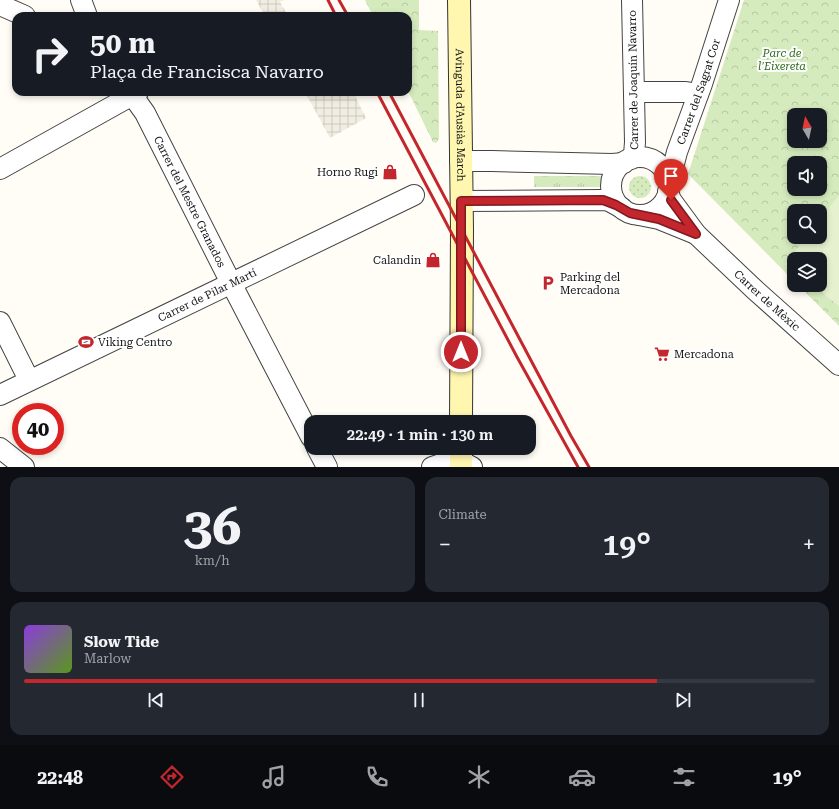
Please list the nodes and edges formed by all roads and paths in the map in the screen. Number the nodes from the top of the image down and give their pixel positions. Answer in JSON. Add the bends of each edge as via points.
{"nodes":[{"id":1,"x":459,"y":0,"type":"edge"},
{"id":2,"x":632,"y":0,"type":"edge"},
{"id":3,"x":729,"y":0,"type":"edge"},
{"id":4,"x":0,"y":5,"type":"edge"},
{"id":5,"x":16,"y":12,"type":"edge"},
{"id":6,"x":634,"y":92,"type":"junction"},
{"id":7,"x":698,"y":94,"type":"junction"},
{"id":8,"x":129,"y":96,"type":"edge"},
{"id":9,"x":136,"y":96,"type":"edge"},
{"id":10,"x":460,"y":161,"type":"junction"},
{"id":11,"x":627,"y":161,"type":"junction"},
{"id":12,"x":0,"y":169,"type":"edge"},
{"id":13,"x":669,"y":187,"type":"junction"},
{"id":14,"x":414,"y":194,"type":"dead end"},
{"id":15,"x":461,"y":201,"type":"junction"},
{"id":16,"x":631,"y":212,"type":"junction"},
{"id":17,"x":696,"y":234,"type":"junction"},
{"id":18,"x":231,"y":284,"type":"junction"},
{"id":19,"x":0,"y":322,"type":"edge"},
{"id":20,"x":839,"y":365,"type":"edge"},
{"id":21,"x":30,"y":380,"type":"junction"},
{"id":22,"x":0,"y":395,"type":"edge"},
{"id":23,"x":461,"y":415,"type":"edge"},
{"id":24,"x":304,"y":423,"type":"edge"},
{"id":25,"x":0,"y":448,"type":"edge"},
{"id":26,"x":321,"y":455,"type":"edge"},
{"id":27,"x":464,"y":461,"type":"edge"},
{"id":28,"x":24,"y":467,"type":"edge"},
{"id":29,"x":327,"y":467,"type":"edge"},
{"id":30,"x":432,"y":467,"type":"edge"}],
"edges":[{"from":1,"to":10,"type":"street","name":"Avinguda d'Ausiàs March"},
{"from":2,"to":6,"type":"street","name":"Carrer de Joaquín Navarro"},
{"from":3,"to":7,"type":"street","name":"Carrer del Sagrat Cor"},
{"from":4,"to":5,"type":"street"},
{"from":6,"to":7,"type":"street"},
{"from":6,"to":11,"type":"street","name":"Carrer de Joaquín Navarro","via":[[635,150]]},
{"from":7,"to":13,"type":"street","name":"Carrer del Sagrat Cor","via":[[677,152]]},
{"from":8,"to":12,"type":"street"},
{"from":9,"to":18,"type":"street","name":"Carrer del Mestre Granados"},
{"from":10,"to":11,"type":"street","via":[[612,164]]},
{"from":10,"to":15,"type":"street","name":"Avinguda d'Ausiàs March"},
{"from":11,"to":13,"type":"street","via":[[640,158],[656,162],[667,175]]},
{"from":11,"to":16,"type":"street","via":[[617,168],[611,185],[615,200]]},
{"from":13,"to":16,"type":"street","via":[[661,206],[648,214]]},
{"from":13,"to":17,"type":"street","name":"Carrer de Mèxic","via":[[671,200]]},
{"from":14,"to":18,"type":"street","name":"Carrer de Pilar Martí"},
{"from":15,"to":16,"type":"street","name":"Carrer de Mèxic","via":[[603,200]]},
{"from":15,"to":23,"type":"street","name":"Avinguda d'Ausiàs March"},
{"from":16,"to":17,"type":"street","name":"Carrer de Mèxic","via":[[659,219]]},
{"from":17,"to":20,"type":"street","name":"Carrer de Mèxic"},
{"from":18,"to":21,"type":"street","name":"Carrer de Pilar Martí"},
{"from":18,"to":24,"type":"street","name":"Carrer del Mestre Granados"},
{"from":19,"to":21,"type":"street"},
{"from":21,"to":22,"type":"street","name":"Carrer de Pilar Martí"},
{"from":25,"to":28,"type":"street"},
{"from":26,"to":29,"type":"street"},
{"from":27,"to":30,"type":"street","via":[[450,461]]}]}
